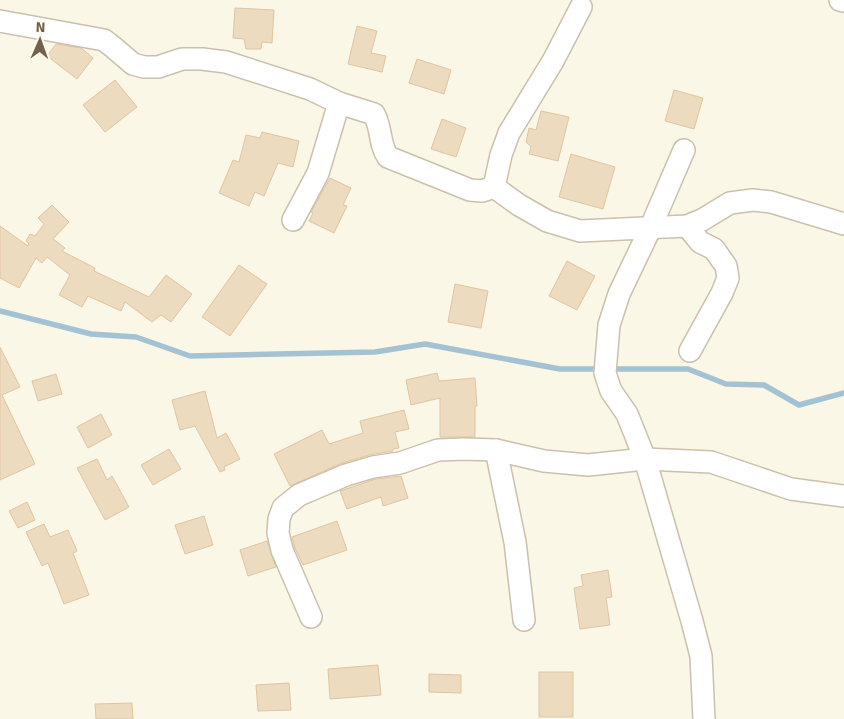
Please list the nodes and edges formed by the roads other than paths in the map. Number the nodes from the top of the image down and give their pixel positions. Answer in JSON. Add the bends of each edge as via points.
{"nodes":[{"id":1,"x":581,"y":7,"type":"dead end"},
{"id":2,"x":0,"y":21,"type":"edge"},
{"id":3,"x":339,"y":103,"type":"junction"},
{"id":4,"x":684,"y":150,"type":"dead end"},
{"id":5,"x":494,"y":187,"type":"junction"},
{"id":6,"x":292,"y":220,"type":"dead end"},
{"id":7,"x":844,"y":224,"type":"edge"},
{"id":8,"x":687,"y":226,"type":"junction"},
{"id":9,"x":650,"y":229,"type":"junction"},
{"id":10,"x":690,"y":351,"type":"dead end"},
{"id":11,"x":496,"y":450,"type":"junction"},
{"id":12,"x":645,"y":459,"type":"junction"},
{"id":13,"x":844,"y":496,"type":"edge"},
{"id":14,"x":311,"y":617,"type":"dead end"},
{"id":15,"x":524,"y":620,"type":"dead end"},
{"id":16,"x":704,"y":719,"type":"edge"}],
"edges":[{"from":1,"to":5,"type":"street","via":[[509,133]]},
{"from":2,"to":3,"type":"street","via":[[104,40],[133,64],[144,67],[158,67],[182,59],[226,62],[310,89]]},
{"from":3,"to":5,"type":"street","via":[[374,114],[379,123],[383,150],[388,157],[470,190]]},
{"from":3,"to":6,"type":"street","via":[[318,173]]},
{"from":4,"to":9,"type":"street"},
{"from":5,"to":9,"type":"street","via":[[547,221],[580,231]]},
{"from":7,"to":8,"type":"street","via":[[772,202],[753,200],[730,203]]},
{"from":8,"to":9,"type":"street"},
{"from":8,"to":10,"type":"street","via":[[700,242],[714,249],[726,266],[728,278]]},
{"from":9,"to":12,"type":"street","via":[[619,294],[609,325],[605,373],[611,391],[627,414]]},
{"from":11,"to":12,"type":"street","via":[[544,461],[588,465]]},
{"from":11,"to":14,"type":"street","via":[[438,450],[400,463],[373,467],[322,484],[299,495],[283,508],[278,533],[282,550]]},
{"from":11,"to":15,"type":"street","via":[[515,542]]},
{"from":12,"to":13,"type":"street","via":[[711,462],[791,489]]},
{"from":12,"to":16,"type":"street","via":[[701,656]]}]}
